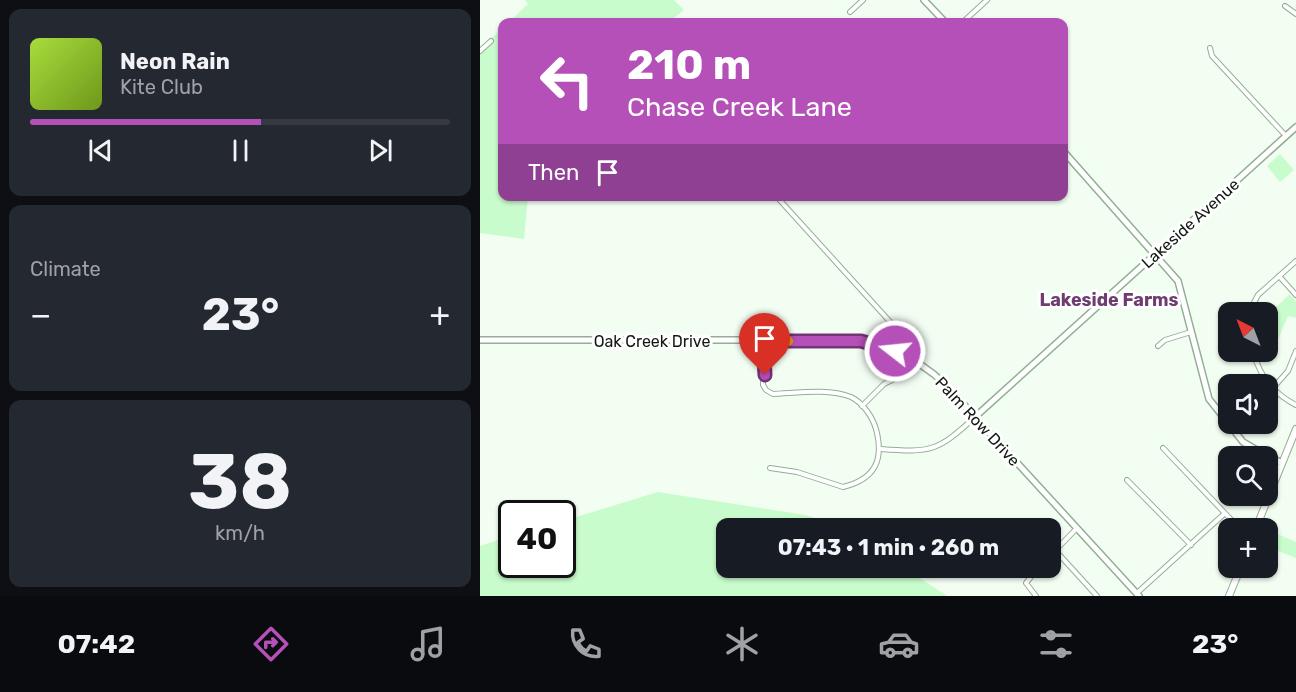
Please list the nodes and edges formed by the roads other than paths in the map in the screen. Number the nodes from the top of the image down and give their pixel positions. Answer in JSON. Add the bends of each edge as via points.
{"nodes":[{"id":1,"x":863,"y":0,"type":"edge"},
{"id":2,"x":924,"y":0,"type":"edge"},
{"id":3,"x":987,"y":0,"type":"edge"},
{"id":4,"x":1285,"y":6,"type":"dead end"},
{"id":5,"x":850,"y":12,"type":"dead end"},
{"id":6,"x":1296,"y":14,"type":"edge"},
{"id":7,"x":941,"y":18,"type":"edge"},
{"id":8,"x":967,"y":18,"type":"edge"},
{"id":9,"x":491,"y":41,"type":"dead end"},
{"id":10,"x":1210,"y":48,"type":"dead end"},
{"id":11,"x":480,"y":51,"type":"edge"},
{"id":12,"x":1296,"y":127,"type":"edge"},
{"id":13,"x":1286,"y":136,"type":"junction"},
{"id":14,"x":1068,"y":156,"type":"edge"},
{"id":15,"x":781,"y":201,"type":"edge"},
{"id":16,"x":1155,"y":254,"type":"junction"},
{"id":17,"x":1296,"y":261,"type":"edge"},
{"id":18,"x":1279,"y":276,"type":"junction"},
{"id":19,"x":1296,"y":295,"type":"edge"},
{"id":20,"x":1254,"y":302,"type":"edge"},
{"id":21,"x":1191,"y":332,"type":"junction"},
{"id":22,"x":480,"y":340,"type":"edge"},
{"id":23,"x":763,"y":341,"type":"junction"},
{"id":24,"x":1158,"y":346,"type":"dead end"},
{"id":25,"x":895,"y":351,"type":"junction"},
{"id":26,"x":1296,"y":351,"type":"edge"},
{"id":27,"x":892,"y":381,"type":"dead end"},
{"id":28,"x":1278,"y":382,"type":"edge"},
{"id":29,"x":1278,"y":392,"type":"edge"},
{"id":30,"x":1296,"y":405,"type":"edge"},
{"id":31,"x":862,"y":406,"type":"junction"},
{"id":32,"x":975,"y":417,"type":"junction"},
{"id":33,"x":1296,"y":429,"type":"edge"},
{"id":34,"x":1251,"y":446,"type":"edge"},
{"id":35,"x":1163,"y":448,"type":"dead end"},
{"id":36,"x":881,"y":449,"type":"junction"},
{"id":37,"x":1278,"y":460,"type":"edge"},
{"id":38,"x":1282,"y":462,"type":"junction"},
{"id":39,"x":770,"y":468,"type":"dead end"},
{"id":40,"x":1127,"y":480,"type":"dead end"},
{"id":41,"x":1224,"y":514,"type":"junction"},
{"id":42,"x":1228,"y":518,"type":"edge"},
{"id":43,"x":1260,"y":518,"type":"edge"},
{"id":44,"x":1077,"y":528,"type":"junction"},
{"id":45,"x":1061,"y":544,"type":"edge"},
{"id":46,"x":1191,"y":545,"type":"junction"},
{"id":47,"x":1061,"y":557,"type":"edge"},
{"id":48,"x":1030,"y":578,"type":"edge"},
{"id":49,"x":1236,"y":578,"type":"edge"},
{"id":50,"x":1138,"y":594,"type":"edge"},
{"id":51,"x":1036,"y":596,"type":"edge"},
{"id":52,"x":1097,"y":596,"type":"edge"},
{"id":53,"x":1229,"y":596,"type":"edge"}],
"edges":[{"from":1,"to":5,"type":"street"},
{"from":2,"to":7,"type":"street"},
{"from":3,"to":8,"type":"street"},
{"from":4,"to":6,"type":"street"},
{"from":9,"to":11,"type":"street"},
{"from":10,"to":13,"type":"street","via":[[1212,56]]},
{"from":12,"to":13,"type":"street","name":"Lakeside Avenue"},
{"from":13,"to":16,"type":"street","name":"Lakeside Avenue"},
{"from":14,"to":16,"type":"street"},
{"from":15,"to":25,"type":"street","via":[[893,325],[898,337]]},
{"from":16,"to":21,"type":"street","via":[[1178,281]]},
{"from":16,"to":32,"type":"street","name":"Lakeside Avenue"},
{"from":17,"to":18,"type":"street"},
{"from":18,"to":19,"type":"street"},
{"from":18,"to":20,"type":"street"},
{"from":21,"to":24,"type":"street"},
{"from":21,"to":34,"type":"street","via":[[1211,404]]},
{"from":22,"to":23,"type":"street","name":"Oak Creek Drive"},
{"from":23,"to":25,"type":"street","name":"Oak Creek Drive","via":[[861,341]]},
{"from":23,"to":31,"type":"street","via":[[763,385],[767,392],[832,392],[853,398]]},
{"from":25,"to":32,"type":"street","name":"Palm Row Drive","via":[[933,373]]},
{"from":26,"to":28,"type":"street","via":[[1288,371]]},
{"from":27,"to":31,"type":"street"},
{"from":29,"to":30,"type":"street"},
{"from":31,"to":36,"type":"street","via":[[874,423]]},
{"from":32,"to":36,"type":"street","name":"Lakeside Avenue","via":[[938,447],[915,451]]},
{"from":32,"to":44,"type":"street","name":"Palm Row Drive"},
{"from":33,"to":38,"type":"main road"},
{"from":35,"to":41,"type":"street"},
{"from":36,"to":39,"type":"street","via":[[868,475],[843,487]]},
{"from":37,"to":38,"type":"street"},
{"from":38,"to":43,"type":"main road"},
{"from":40,"to":46,"type":"street"},
{"from":41,"to":42,"type":"street"},
{"from":41,"to":46,"type":"street"},
{"from":44,"to":45,"type":"street"},
{"from":44,"to":50,"type":"street","name":"Palm Row Drive"},
{"from":46,"to":50,"type":"street"},
{"from":47,"to":52,"type":"street"},
{"from":48,"to":51,"type":"street","via":[[1026,583]]},
{"from":49,"to":53,"type":"main road"}]}
